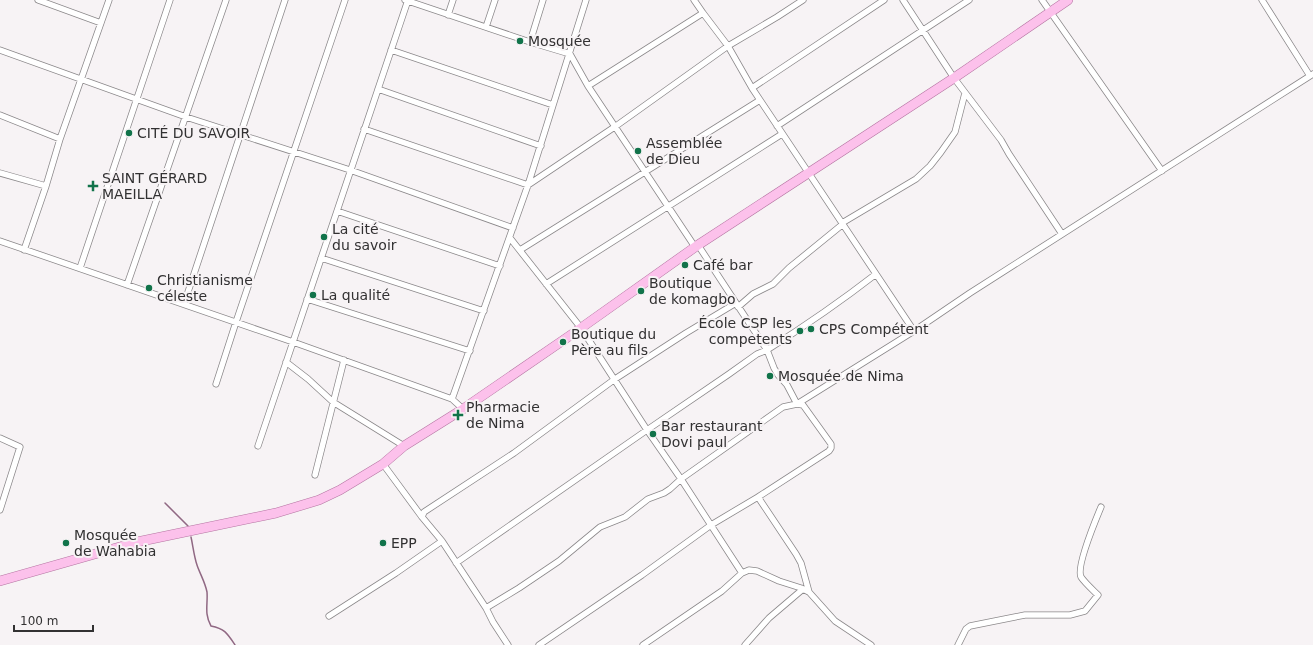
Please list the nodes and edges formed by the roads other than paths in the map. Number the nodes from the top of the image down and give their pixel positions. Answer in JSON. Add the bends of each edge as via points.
{"nodes":[{"id":1,"x":38,"y":0,"type":"edge"},
{"id":2,"x":109,"y":0,"type":"edge"},
{"id":3,"x":170,"y":0,"type":"edge"},
{"id":4,"x":226,"y":0,"type":"edge"},
{"id":5,"x":285,"y":0,"type":"edge"},
{"id":6,"x":345,"y":0,"type":"edge"},
{"id":7,"x":406,"y":0,"type":"edge"},
{"id":8,"x":453,"y":0,"type":"edge"},
{"id":9,"x":495,"y":0,"type":"edge"},
{"id":10,"x":543,"y":0,"type":"edge"},
{"id":11,"x":586,"y":0,"type":"edge"},
{"id":12,"x":694,"y":0,"type":"edge"},
{"id":13,"x":802,"y":0,"type":"edge"},
{"id":14,"x":884,"y":0,"type":"edge"},
{"id":15,"x":903,"y":0,"type":"edge"},
{"id":16,"x":969,"y":0,"type":"edge"},
{"id":17,"x":1042,"y":0,"type":"edge"},
{"id":18,"x":1068,"y":0,"type":"edge"},
{"id":19,"x":1262,"y":0,"type":"edge"},
{"id":20,"x":1050,"y":12,"type":"junction"},
{"id":21,"x":703,"y":13,"type":"junction"},
{"id":22,"x":448,"y":15,"type":"junction"},
{"id":23,"x":101,"y":23,"type":"junction"},
{"id":24,"x":486,"y":27,"type":"junction"},
{"id":25,"x":923,"y":30,"type":"junction"},
{"id":26,"x":530,"y":42,"type":"junction"},
{"id":27,"x":728,"y":46,"type":"junction"},
{"id":28,"x":0,"y":50,"type":"edge"},
{"id":29,"x":391,"y":50,"type":"junction"},
{"id":30,"x":570,"y":54,"type":"junction"},
{"id":31,"x":1312,"y":75,"type":"edge"},
{"id":32,"x":954,"y":78,"type":"junction"},
{"id":33,"x":81,"y":80,"type":"junction"},
{"id":34,"x":588,"y":86,"type":"junction"},
{"id":35,"x":752,"y":88,"type":"junction"},
{"id":36,"x":378,"y":89,"type":"junction"},
{"id":37,"x":965,"y":93,"type":"junction"},
{"id":38,"x":137,"y":100,"type":"junction"},
{"id":39,"x":760,"y":100,"type":"junction"},
{"id":40,"x":553,"y":105,"type":"junction"},
{"id":41,"x":0,"y":115,"type":"edge"},
{"id":42,"x":186,"y":117,"type":"junction"},
{"id":43,"x":616,"y":126,"type":"junction"},
{"id":44,"x":777,"y":126,"type":"junction"},
{"id":45,"x":364,"y":129,"type":"junction"},
{"id":46,"x":782,"y":134,"type":"junction"},
{"id":47,"x":240,"y":135,"type":"junction"},
{"id":48,"x":60,"y":139,"type":"junction"},
{"id":49,"x":541,"y":146,"type":"junction"},
{"id":50,"x":294,"y":152,"type":"junction"},
{"id":51,"x":350,"y":170,"type":"junction"},
{"id":52,"x":645,"y":171,"type":"junction"},
{"id":53,"x":1162,"y":171,"type":"junction"},
{"id":54,"x":0,"y":173,"type":"edge"},
{"id":55,"x":808,"y":173,"type":"junction"},
{"id":56,"x":528,"y":185,"type":"junction"},
{"id":57,"x":46,"y":186,"type":"junction"},
{"id":58,"x":668,"y":206,"type":"junction"},
{"id":59,"x":337,"y":211,"type":"junction"},
{"id":60,"x":842,"y":224,"type":"junction"},
{"id":61,"x":513,"y":228,"type":"junction"},
{"id":62,"x":1062,"y":234,"type":"junction"},
{"id":63,"x":510,"y":238,"type":"junction"},
{"id":64,"x":0,"y":241,"type":"edge"},
{"id":65,"x":697,"y":246,"type":"junction"},
{"id":66,"x":24,"y":250,"type":"junction"},
{"id":67,"x":520,"y":250,"type":"junction"},
{"id":68,"x":321,"y":258,"type":"junction"},
{"id":69,"x":500,"y":266,"type":"junction"},
{"id":70,"x":80,"y":268,"type":"junction"},
{"id":71,"x":876,"y":274,"type":"junction"},
{"id":72,"x":546,"y":284,"type":"junction"},
{"id":73,"x":127,"y":285,"type":"junction"},
{"id":74,"x":307,"y":299,"type":"junction"},
{"id":75,"x":184,"y":304,"type":"junction"},
{"id":76,"x":737,"y":305,"type":"junction"},
{"id":77,"x":484,"y":311,"type":"junction"},
{"id":78,"x":236,"y":322,"type":"junction"},
{"id":79,"x":581,"y":328,"type":"junction"},
{"id":80,"x":914,"y":331,"type":"junction"},
{"id":81,"x":293,"y":342,"type":"junction"},
{"id":82,"x":761,"y":342,"type":"junction"},
{"id":83,"x":767,"y":350,"type":"junction"},
{"id":84,"x":470,"y":351,"type":"junction"},
{"id":85,"x":757,"y":354,"type":"junction"},
{"id":86,"x":344,"y":360,"type":"junction"},
{"id":87,"x":286,"y":362,"type":"junction"},
{"id":88,"x":615,"y":379,"type":"junction"},
{"id":89,"x":216,"y":384,"type":"dead end"},
{"id":90,"x":452,"y":399,"type":"junction"},
{"id":91,"x":333,"y":402,"type":"junction"},
{"id":92,"x":797,"y":404,"type":"junction"},
{"id":93,"x":462,"y":409,"type":"junction"},
{"id":94,"x":647,"y":430,"type":"junction"},
{"id":95,"x":0,"y":438,"type":"edge"},
{"id":96,"x":258,"y":446,"type":"dead end"},
{"id":97,"x":404,"y":446,"type":"junction"},
{"id":98,"x":383,"y":464,"type":"junction"},
{"id":99,"x":315,"y":475,"type":"dead end"},
{"id":100,"x":681,"y":479,"type":"junction"},
{"id":101,"x":758,"y":497,"type":"junction"},
{"id":102,"x":1100,"y":507,"type":"dead end"},
{"id":103,"x":0,"y":508,"type":"edge"},
{"id":104,"x":422,"y":517,"type":"junction"},
{"id":105,"x":711,"y":525,"type":"junction"},
{"id":106,"x":442,"y":541,"type":"junction"},
{"id":107,"x":456,"y":563,"type":"junction"},
{"id":108,"x":742,"y":573,"type":"junction"},
{"id":109,"x":0,"y":581,"type":"edge"},
{"id":110,"x":803,"y":589,"type":"junction"},
{"id":111,"x":809,"y":592,"type":"junction"},
{"id":112,"x":486,"y":608,"type":"junction"},
{"id":113,"x":329,"y":616,"type":"dead end"},
{"id":114,"x":508,"y":645,"type":"edge"},
{"id":115,"x":539,"y":645,"type":"edge"},
{"id":116,"x":643,"y":645,"type":"edge"},
{"id":117,"x":746,"y":645,"type":"edge"},
{"id":118,"x":871,"y":645,"type":"edge"},
{"id":119,"x":958,"y":645,"type":"edge"}],
"edges":[{"from":1,"to":23,"type":"street"},
{"from":2,"to":23,"type":"street"},
{"from":3,"to":38,"type":"street"},
{"from":4,"to":42,"type":"street"},
{"from":5,"to":47,"type":"street"},
{"from":6,"to":50,"type":"street"},
{"from":7,"to":22,"type":"street"},
{"from":7,"to":29,"type":"street"},
{"from":8,"to":22,"type":"street"},
{"from":9,"to":24,"type":"street"},
{"from":10,"to":26,"type":"street"},
{"from":11,"to":30,"type":"street"},
{"from":12,"to":21,"type":"street"},
{"from":13,"to":27,"type":"street"},
{"from":14,"to":35,"type":"street"},
{"from":15,"to":25,"type":"street"},
{"from":16,"to":25,"type":"street"},
{"from":17,"to":20,"type":"street"},
{"from":18,"to":20,"type":"main road"},
{"from":19,"to":31,"type":"street"},
{"from":20,"to":32,"type":"main road"},
{"from":20,"to":53,"type":"street"},
{"from":21,"to":27,"type":"street"},
{"from":21,"to":34,"type":"street"},
{"from":22,"to":24,"type":"street"},
{"from":23,"to":33,"type":"street"},
{"from":24,"to":26,"type":"street"},
{"from":25,"to":32,"type":"street"},
{"from":25,"to":44,"type":"street"},
{"from":26,"to":30,"type":"street"},
{"from":27,"to":35,"type":"street"},
{"from":27,"to":43,"type":"street"},
{"from":28,"to":33,"type":"street"},
{"from":29,"to":36,"type":"street"},
{"from":29,"to":40,"type":"street"},
{"from":30,"to":34,"type":"street"},
{"from":30,"to":40,"type":"street"},
{"from":31,"to":53,"type":"street"},
{"from":32,"to":37,"type":"street"},
{"from":32,"to":55,"type":"main road"},
{"from":33,"to":38,"type":"street"},
{"from":33,"to":48,"type":"street"},
{"from":34,"to":43,"type":"street"},
{"from":35,"to":39,"type":"street"},
{"from":36,"to":45,"type":"street"},
{"from":36,"to":49,"type":"street"},
{"from":37,"to":60,"type":"street","via":[[955,132],[930,166],[916,179]]},
{"from":37,"to":62,"type":"street","via":[[1001,140]]},
{"from":38,"to":42,"type":"street"},
{"from":38,"to":70,"type":"street"},
{"from":39,"to":44,"type":"street"},
{"from":39,"to":52,"type":"street"},
{"from":40,"to":49,"type":"street"},
{"from":41,"to":48,"type":"street"},
{"from":42,"to":47,"type":"street"},
{"from":42,"to":73,"type":"street"},
{"from":43,"to":52,"type":"street"},
{"from":43,"to":56,"type":"street"},
{"from":44,"to":46,"type":"street"},
{"from":45,"to":51,"type":"street"},
{"from":45,"to":56,"type":"street"},
{"from":46,"to":55,"type":"street"},
{"from":46,"to":58,"type":"street"},
{"from":47,"to":50,"type":"street"},
{"from":47,"to":75,"type":"street"},
{"from":48,"to":57,"type":"street"},
{"from":49,"to":56,"type":"street"},
{"from":50,"to":51,"type":"street"},
{"from":50,"to":78,"type":"street"},
{"from":51,"to":59,"type":"street"},
{"from":51,"to":61,"type":"street"},
{"from":52,"to":58,"type":"street"},
{"from":52,"to":67,"type":"street"},
{"from":53,"to":62,"type":"street"},
{"from":54,"to":57,"type":"street"},
{"from":55,"to":60,"type":"street"},
{"from":55,"to":65,"type":"main road"},
{"from":56,"to":61,"type":"street"},
{"from":57,"to":66,"type":"street"},
{"from":58,"to":65,"type":"street"},
{"from":58,"to":72,"type":"street"},
{"from":59,"to":68,"type":"street"},
{"from":59,"to":69,"type":"street"},
{"from":60,"to":71,"type":"street"},
{"from":60,"to":76,"type":"street","via":[[773,284]]},
{"from":61,"to":63,"type":"street"},
{"from":62,"to":80,"type":"street"},
{"from":63,"to":67,"type":"street"},
{"from":63,"to":69,"type":"street"},
{"from":64,"to":66,"type":"street"},
{"from":65,"to":76,"type":"street"},
{"from":65,"to":79,"type":"main road"},
{"from":66,"to":70,"type":"street"},
{"from":67,"to":72,"type":"street"},
{"from":68,"to":74,"type":"street"},
{"from":68,"to":77,"type":"street"},
{"from":69,"to":77,"type":"street"},
{"from":70,"to":73,"type":"street"},
{"from":71,"to":80,"type":"street"},
{"from":71,"to":83,"type":"street","via":[[826,312]]},
{"from":72,"to":79,"type":"street"},
{"from":73,"to":75,"type":"street"},
{"from":74,"to":81,"type":"street"},
{"from":74,"to":84,"type":"street"},
{"from":75,"to":78,"type":"street"},
{"from":76,"to":82,"type":"street"},
{"from":76,"to":88,"type":"street","via":[[686,333]]},
{"from":77,"to":84,"type":"street"},
{"from":78,"to":81,"type":"street"},
{"from":78,"to":89,"type":"street"},
{"from":79,"to":88,"type":"street"},
{"from":79,"to":93,"type":"main road"},
{"from":80,"to":92,"type":"street"},
{"from":81,"to":86,"type":"street"},
{"from":81,"to":87,"type":"street"},
{"from":82,"to":83,"type":"street"},
{"from":82,"to":85,"type":"street"},
{"from":83,"to":85,"type":"street"},
{"from":83,"to":92,"type":"street","via":[[774,368]]},
{"from":84,"to":90,"type":"street"},
{"from":85,"to":94,"type":"street"},
{"from":86,"to":90,"type":"street"},
{"from":86,"to":91,"type":"street"},
{"from":87,"to":91,"type":"street"},
{"from":87,"to":96,"type":"street"},
{"from":88,"to":94,"type":"street"},
{"from":88,"to":104,"type":"street","via":[[514,453],[424,512]]},
{"from":90,"to":93,"type":"street"},
{"from":91,"to":97,"type":"street"},
{"from":91,"to":99,"type":"street"},
{"from":92,"to":100,"type":"street","via":[[783,406]]},
{"from":92,"to":101,"type":"street","via":[[803,404],[831,444],[831,448]]},
{"from":93,"to":97,"type":"main road"},
{"from":94,"to":100,"type":"street"},
{"from":94,"to":107,"type":"street"},
{"from":95,"to":103,"type":"street","via":[[20,447]]},
{"from":97,"to":98,"type":"main road"},
{"from":98,"to":104,"type":"street"},
{"from":98,"to":109,"type":"main road","via":[[319,500],[276,513],[137,542]]},
{"from":100,"to":105,"type":"street"},
{"from":100,"to":112,"type":"street","via":[[670,489],[648,499],[625,517],[600,527],[559,561]]},
{"from":101,"to":105,"type":"street"},
{"from":101,"to":111,"type":"street","via":[[801,563]]},
{"from":102,"to":119,"type":"street","via":[[1079,570],[1080,576],[1098,595],[1085,611],[1064,616],[1026,615],[970,626]]},
{"from":104,"to":106,"type":"street"},
{"from":105,"to":108,"type":"street"},
{"from":105,"to":115,"type":"street"},
{"from":106,"to":107,"type":"street"},
{"from":106,"to":113,"type":"street"},
{"from":107,"to":112,"type":"street"},
{"from":108,"to":110,"type":"street","via":[[749,570],[757,571]]},
{"from":108,"to":116,"type":"street","via":[[722,591]]},
{"from":110,"to":111,"type":"street"},
{"from":110,"to":117,"type":"street","via":[[769,618]]},
{"from":111,"to":118,"type":"street","via":[[835,621]]},
{"from":112,"to":114,"type":"street"}]}
